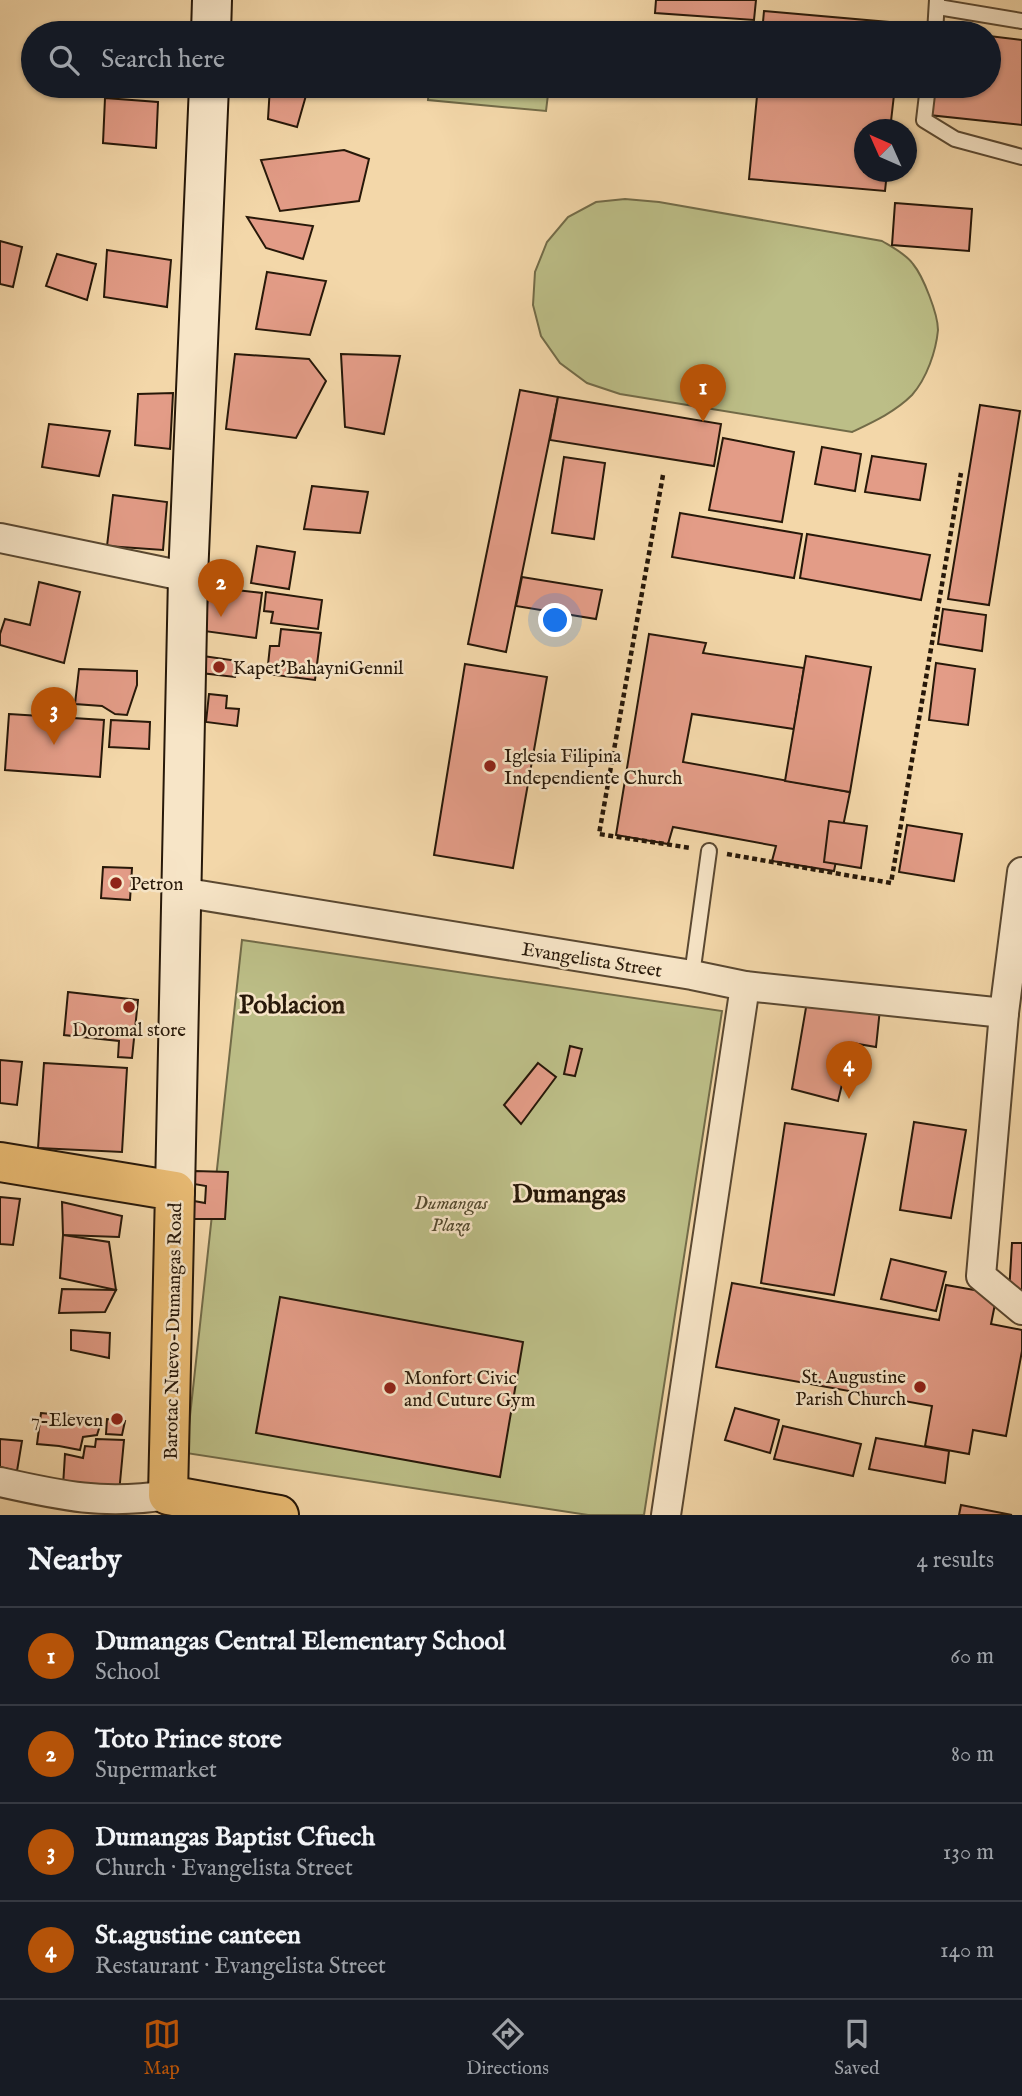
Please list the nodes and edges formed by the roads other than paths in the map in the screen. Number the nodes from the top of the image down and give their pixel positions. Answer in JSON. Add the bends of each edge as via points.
{"nodes":[{"id":1,"x":212,"y":0,"type":"edge"},
{"id":2,"x":938,"y":3,"type":"edge"},
{"id":3,"x":211,"y":21,"type":"edge"},
{"id":4,"x":936,"y":21,"type":"edge"},
{"id":5,"x":1022,"y":21,"type":"edge"},
{"id":6,"x":208,"y":98,"type":"edge"},
{"id":7,"x":927,"y":98,"type":"edge"},
{"id":8,"x":1022,"y":157,"type":"edge"},
{"id":9,"x":0,"y":538,"type":"edge"},
{"id":10,"x":188,"y":578,"type":"junction"},
{"id":11,"x":709,"y":851,"type":"road end"},
{"id":12,"x":1022,"y":872,"type":"edge"},
{"id":13,"x":181,"y":892,"type":"junction"},
{"id":14,"x":692,"y":975,"type":"junction"},
{"id":15,"x":745,"y":986,"type":"junction"},
{"id":16,"x":1004,"y":1013,"type":"junction"},
{"id":17,"x":0,"y":1162,"type":"edge"},
{"id":18,"x":175,"y":1191,"type":"junction"},
{"id":19,"x":1022,"y":1310,"type":"edge"},
{"id":20,"x":0,"y":1482,"type":"edge"},
{"id":21,"x":168,"y":1495,"type":"junction"},
{"id":22,"x":279,"y":1515,"type":"edge"},
{"id":23,"x":666,"y":1515,"type":"edge"}],
"edges":[{"from":1,"to":3,"type":"street"},
{"from":2,"to":4,"type":"lane"},
{"from":2,"to":5,"type":"lane"},
{"from":6,"to":10,"type":"street"},
{"from":7,"to":8,"type":"lane","via":[[924,120],[955,139]]},
{"from":9,"to":10,"type":"street"},
{"from":10,"to":13,"type":"street"},
{"from":11,"to":14,"type":"lane"},
{"from":12,"to":16,"type":"street"},
{"from":13,"to":14,"type":"street","name":"Evangelista Street"},
{"from":13,"to":18,"type":"street"},
{"from":14,"to":15,"type":"street","name":"Evangelista Street"},
{"from":15,"to":16,"type":"street","name":"Evangelista Street"},
{"from":15,"to":23,"type":"street"},
{"from":16,"to":19,"type":"street","via":[[981,1276]]},
{"from":17,"to":18,"type":"main road","name":"Barotac Nuevo-Dumangas Road"},
{"from":18,"to":21,"type":"main road","name":"Barotac Nuevo-Dumangas Road"},
{"from":20,"to":21,"type":"street","via":[[108,1500]]},
{"from":21,"to":22,"type":"main road"}]}
